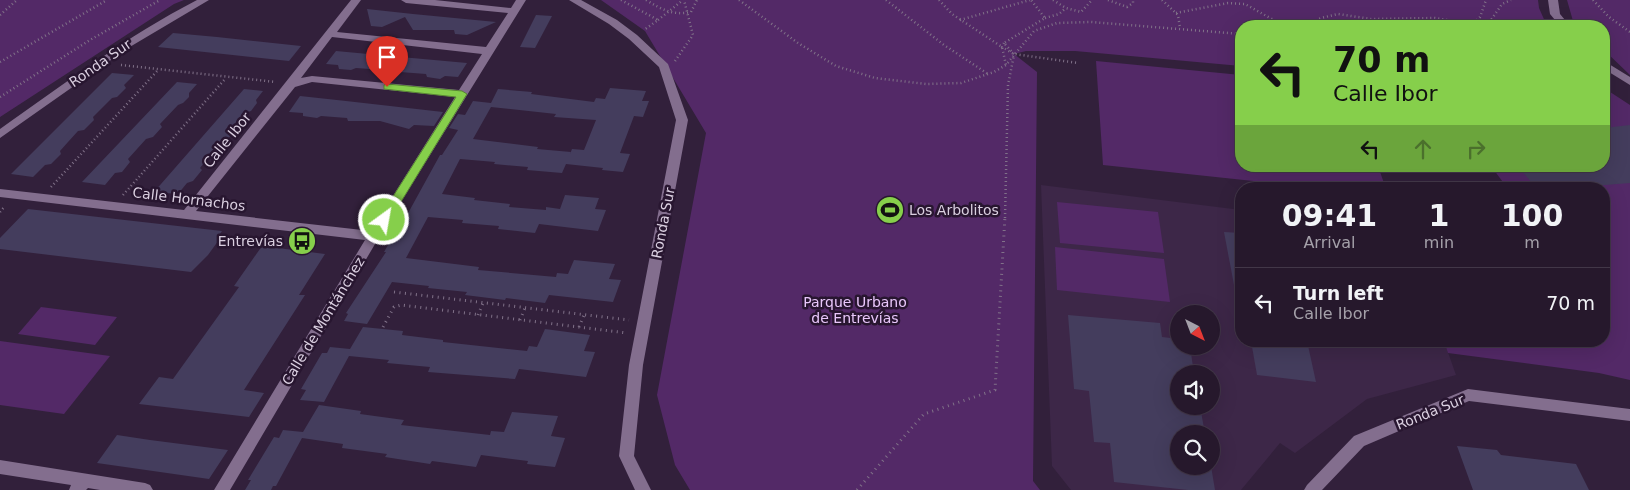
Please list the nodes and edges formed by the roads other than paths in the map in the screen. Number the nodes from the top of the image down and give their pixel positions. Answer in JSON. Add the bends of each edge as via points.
{"nodes":[{"id":1,"x":204,"y":0,"type":"edge"},
{"id":2,"x":356,"y":0,"type":"edge"},
{"id":3,"x":406,"y":0,"type":"edge"},
{"id":4,"x":521,"y":0,"type":"edge"},
{"id":5,"x":574,"y":0,"type":"edge"},
{"id":6,"x":1553,"y":0,"type":"edge"},
{"id":7,"x":514,"y":11,"type":"junction"},
{"id":8,"x":1560,"y":20,"type":"edge"},
{"id":9,"x":330,"y":34,"type":"junction"},
{"id":10,"x":489,"y":50,"type":"junction"},
{"id":11,"x":1610,"y":68,"type":"edge"},
{"id":12,"x":1630,"y":82,"type":"edge"},
{"id":13,"x":292,"y":84,"type":"junction"},
{"id":14,"x":462,"y":94,"type":"junction"},
{"id":15,"x":0,"y":134,"type":"edge"},
{"id":16,"x":0,"y":193,"type":"edge"},
{"id":17,"x":187,"y":214,"type":"junction"},
{"id":18,"x":374,"y":236,"type":"junction"},
{"id":19,"x":1630,"y":415,"type":"edge"},
{"id":20,"x":0,"y":467,"type":"edge"},
{"id":21,"x":81,"y":485,"type":"edge"},
{"id":22,"x":145,"y":490,"type":"edge"},
{"id":23,"x":222,"y":490,"type":"edge"},
{"id":24,"x":643,"y":490,"type":"edge"},
{"id":25,"x":1312,"y":490,"type":"edge"}],
"edges":[{"from":1,"to":15,"type":"street","name":"Ronda Sur","via":[[126,44]]},
{"from":2,"to":9,"type":"street","name":"Calle Ibor"},
{"from":3,"to":7,"type":"street"},
{"from":4,"to":7,"type":"street","name":"Calle de Montánchez"},
{"from":5,"to":24,"type":"street","name":"Ronda Sur","via":[[613,22],[664,66],[682,120],[636,365],[626,456]]},
{"from":6,"to":8,"type":"street","via":[[1555,14]]},
{"from":7,"to":10,"type":"street","name":"Calle de Montánchez"},
{"from":9,"to":10,"type":"street"},
{"from":9,"to":13,"type":"street","name":"Calle Ibor"},
{"from":10,"to":14,"type":"street","name":"Calle de Montánchez"},
{"from":11,"to":12,"type":"street"},
{"from":13,"to":14,"type":"street","via":[[312,79]]},
{"from":13,"to":17,"type":"street","name":"Calle Ibor"},
{"from":14,"to":18,"type":"street","name":"Calle de Montánchez"},
{"from":16,"to":17,"type":"street","name":"Calle Hornachos"},
{"from":17,"to":18,"type":"street","name":"Calle Hornachos"},
{"from":18,"to":23,"type":"street","name":"Calle de Montánchez"},
{"from":19,"to":25,"type":"street","name":"Ronda Sur","via":[[1468,395],[1359,441]]},
{"from":20,"to":21,"type":"street"},
{"from":21,"to":22,"type":"street"}]}
